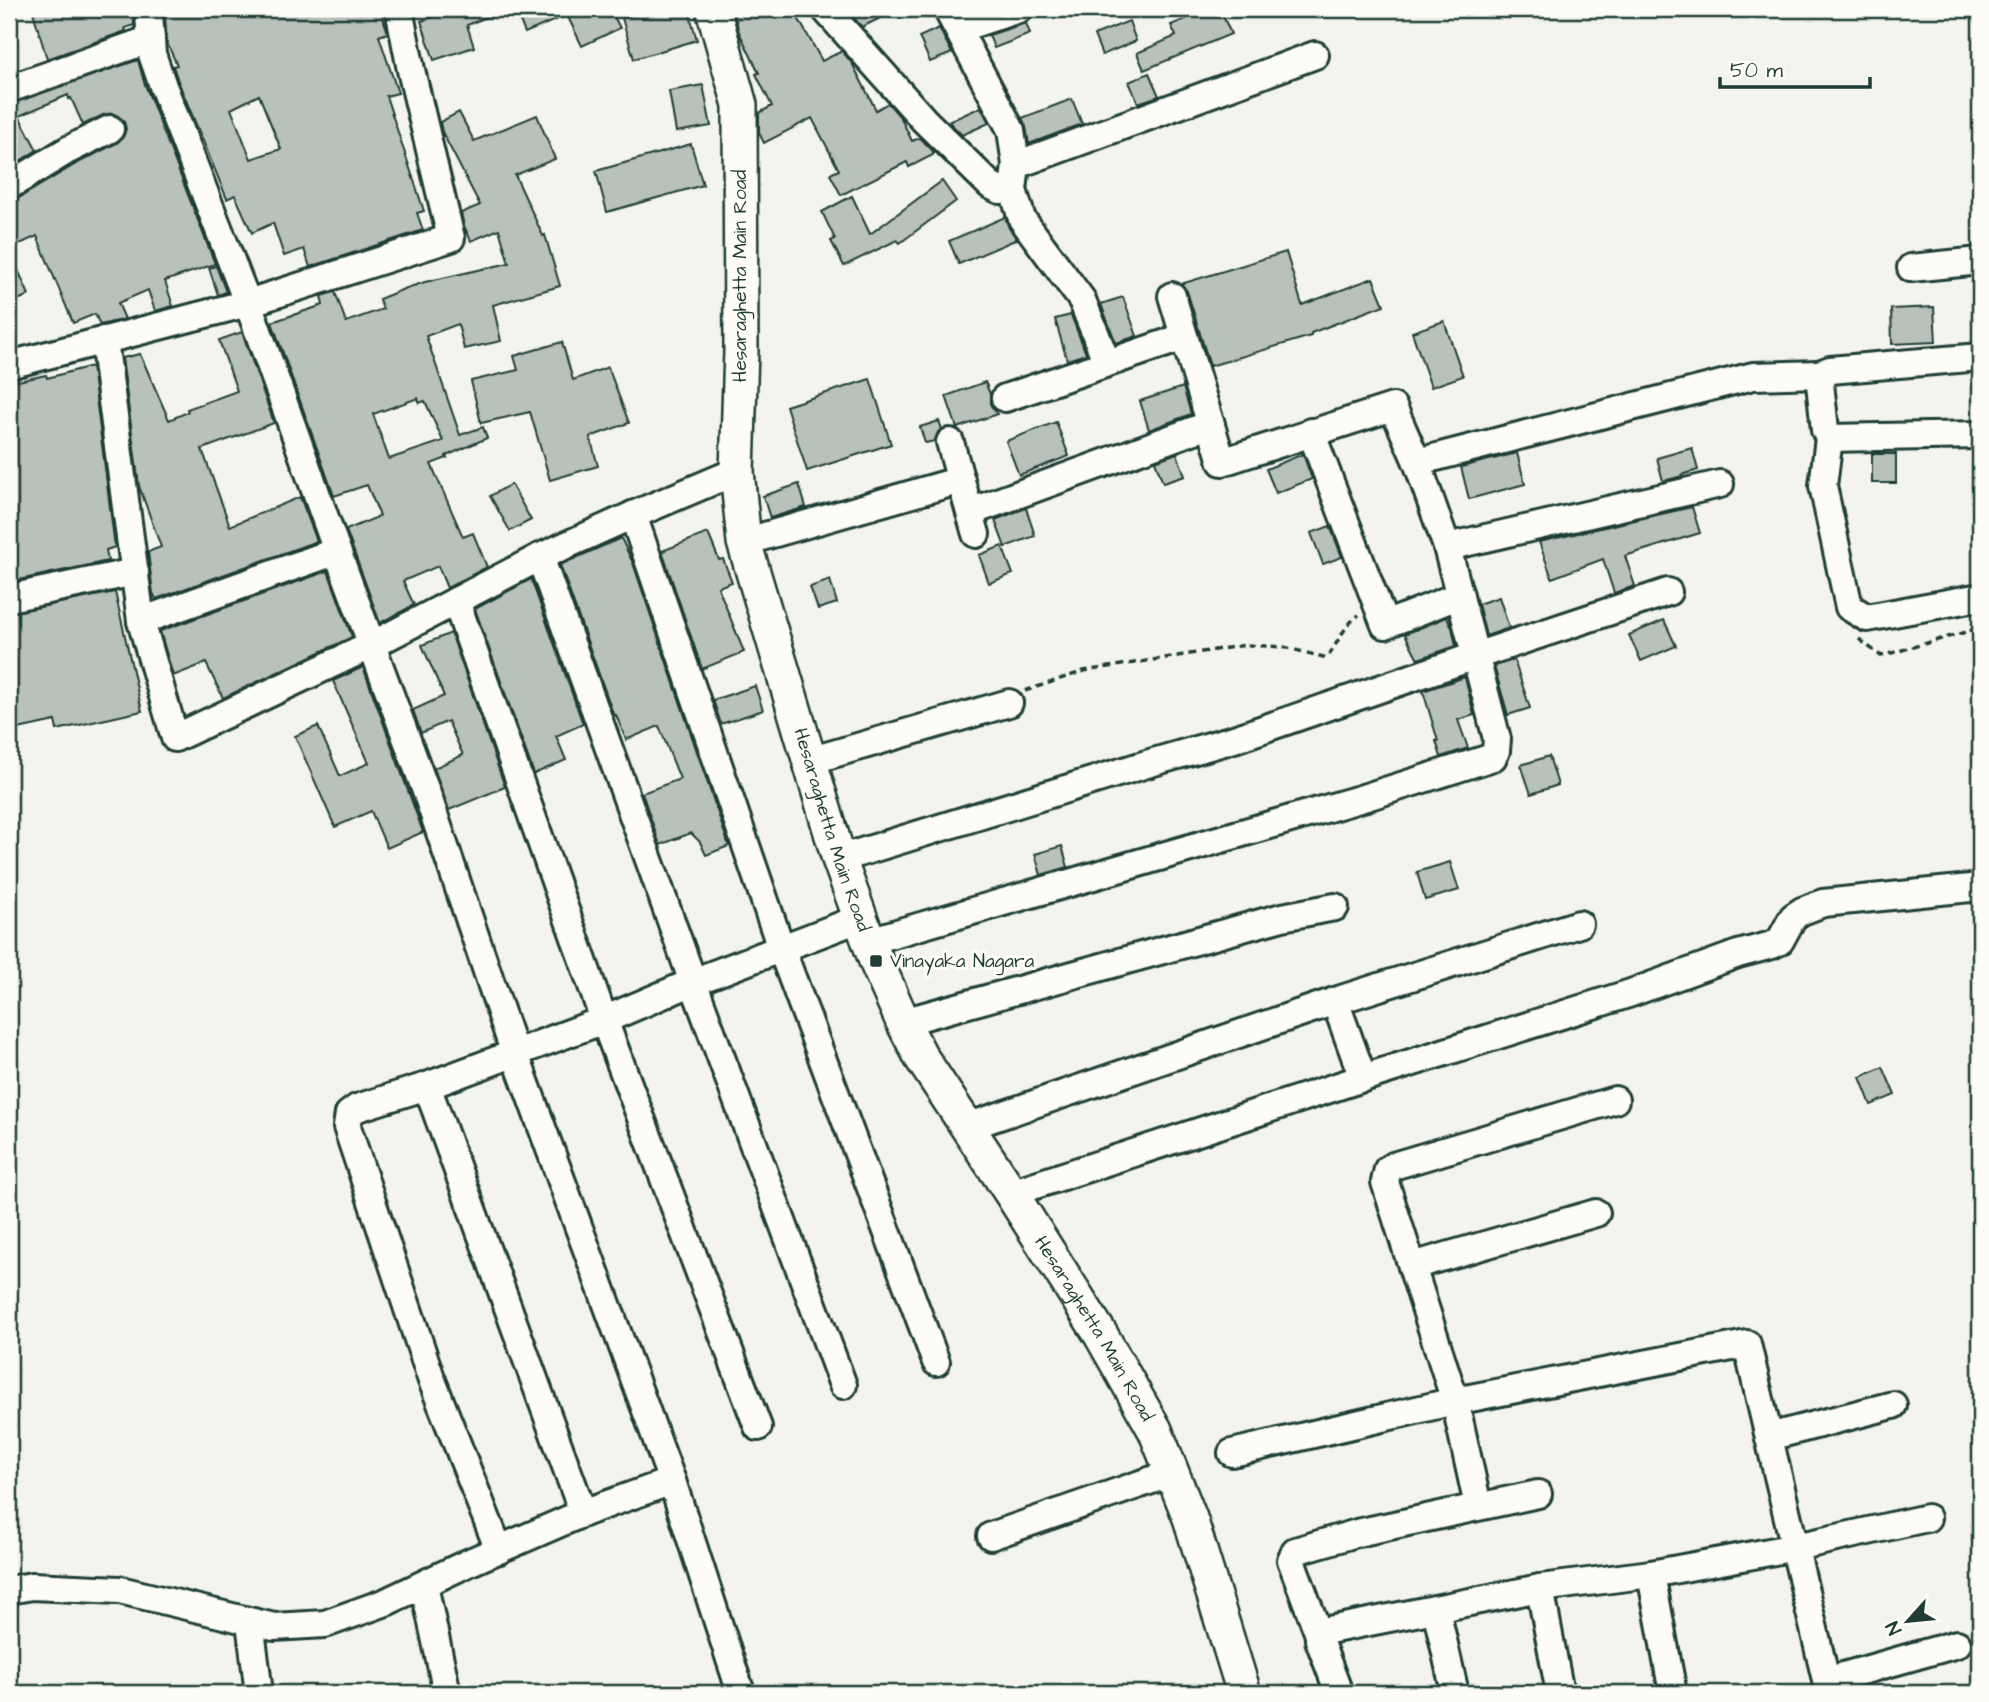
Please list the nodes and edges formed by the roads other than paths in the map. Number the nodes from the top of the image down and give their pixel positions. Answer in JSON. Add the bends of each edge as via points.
{"nodes":[{"id":1,"x":151,"y":9,"type":"edge"},
{"id":2,"x":399,"y":9,"type":"edge"},
{"id":3,"x":713,"y":9,"type":"edge"},
{"id":4,"x":825,"y":9,"type":"edge"},
{"id":5,"x":1018,"y":9,"type":"edge"},
{"id":6,"x":953,"y":19,"type":"edge"},
{"id":7,"x":151,"y":39,"type":"junction"},
{"id":8,"x":1315,"y":55,"type":"dead end"},
{"id":9,"x":9,"y":89,"type":"edge"},
{"id":10,"x":110,"y":129,"type":"dead end"},
{"id":11,"x":1015,"y":177,"type":"junction"},
{"id":12,"x":9,"y":186,"type":"edge"},
{"id":13,"x":1980,"y":261,"type":"edge"},
{"id":14,"x":1911,"y":268,"type":"dead end"},
{"id":15,"x":1172,"y":296,"type":"dead end"},
{"id":16,"x":248,"y":303,"type":"junction"},
{"id":17,"x":1184,"y":337,"type":"junction"},
{"id":18,"x":104,"y":340,"type":"junction"},
{"id":19,"x":1980,"y":357,"type":"edge"},
{"id":20,"x":1107,"y":363,"type":"junction"},
{"id":21,"x":9,"y":365,"type":"edge"},
{"id":22,"x":1819,"y":374,"type":"junction"},
{"id":23,"x":1005,"y":398,"type":"dead end"},
{"id":24,"x":1211,"y":424,"type":"junction"},
{"id":25,"x":1311,"y":432,"type":"junction"},
{"id":26,"x":1980,"y":435,"type":"edge"},
{"id":27,"x":1829,"y":438,"type":"junction"},
{"id":28,"x":950,"y":442,"type":"dead end"},
{"id":29,"x":1417,"y":462,"type":"junction"},
{"id":30,"x":737,"y":471,"type":"junction"},
{"id":31,"x":961,"y":480,"type":"junction"},
{"id":32,"x":1720,"y":484,"type":"dead end"},
{"id":33,"x":633,"y":515,"type":"junction"},
{"id":34,"x":744,"y":542,"type":"junction"},
{"id":35,"x":1447,"y":547,"type":"junction"},
{"id":36,"x":337,"y":551,"type":"junction"},
{"id":37,"x":540,"y":556,"type":"junction"},
{"id":38,"x":135,"y":572,"type":"junction"},
{"id":39,"x":1668,"y":592,"type":"dead end"},
{"id":40,"x":1460,"y":595,"type":"junction"},
{"id":41,"x":1980,"y":597,"type":"edge"},
{"id":42,"x":9,"y":598,"type":"edge"},
{"id":43,"x":456,"y":601,"type":"junction"},
{"id":44,"x":141,"y":621,"type":"junction"},
{"id":45,"x":372,"y":645,"type":"junction"},
{"id":46,"x":1475,"y":656,"type":"junction"},
{"id":47,"x":1009,"y":703,"type":"road end"},
{"id":48,"x":809,"y":761,"type":"junction"},
{"id":49,"x":839,"y":859,"type":"junction"},
{"id":50,"x":1980,"y":887,"type":"edge"},
{"id":51,"x":1335,"y":907,"type":"dead end"},
{"id":52,"x":1579,"y":924,"type":"dead end"},
{"id":53,"x":865,"y":929,"type":"junction"},
{"id":54,"x":781,"y":948,"type":"junction"},
{"id":55,"x":693,"y":982,"type":"junction"},
{"id":56,"x":1335,"y":1002,"type":"junction"},
{"id":57,"x":604,"y":1020,"type":"junction"},
{"id":58,"x":903,"y":1022,"type":"junction"},
{"id":59,"x":514,"y":1054,"type":"junction"},
{"id":60,"x":1363,"y":1078,"type":"junction"},
{"id":61,"x":427,"y":1086,"type":"junction"},
{"id":62,"x":1615,"y":1100,"type":"dead end"},
{"id":63,"x":967,"y":1127,"type":"junction"},
{"id":64,"x":1011,"y":1193,"type":"junction"},
{"id":65,"x":1596,"y":1213,"type":"dead end"},
{"id":66,"x":1412,"y":1266,"type":"junction"},
{"id":67,"x":936,"y":1362,"type":"dead end"},
{"id":68,"x":843,"y":1385,"type":"dead end"},
{"id":69,"x":1455,"y":1401,"type":"junction"},
{"id":70,"x":1893,"y":1405,"type":"dead end"},
{"id":71,"x":758,"y":1427,"type":"dead end"},
{"id":72,"x":1769,"y":1437,"type":"junction"},
{"id":73,"x":1232,"y":1453,"type":"dead end"},
{"id":74,"x":1172,"y":1473,"type":"junction"},
{"id":75,"x":672,"y":1481,"type":"junction"},
{"id":76,"x":1538,"y":1494,"type":"dead end"},
{"id":77,"x":1478,"y":1506,"type":"junction"},
{"id":78,"x":583,"y":1513,"type":"junction"},
{"id":79,"x":1927,"y":1518,"type":"dead end"},
{"id":80,"x":991,"y":1536,"type":"dead end"},
{"id":81,"x":1796,"y":1547,"type":"junction"},
{"id":82,"x":499,"y":1550,"type":"junction"},
{"id":83,"x":1651,"y":1574,"type":"junction"},
{"id":84,"x":424,"y":1585,"type":"junction"},
{"id":85,"x":1540,"y":1588,"type":"junction"},
{"id":86,"x":9,"y":1590,"type":"edge"},
{"id":87,"x":1436,"y":1609,"type":"junction"},
{"id":88,"x":250,"y":1622,"type":"junction"},
{"id":89,"x":1319,"y":1635,"type":"junction"},
{"id":90,"x":1957,"y":1644,"type":"dead end"},
{"id":91,"x":1828,"y":1687,"type":"edge"},
{"id":92,"x":259,"y":1693,"type":"edge"},
{"id":93,"x":447,"y":1693,"type":"edge"},
{"id":94,"x":741,"y":1693,"type":"edge"},
{"id":95,"x":1244,"y":1693,"type":"edge"},
{"id":96,"x":1339,"y":1693,"type":"edge"},
{"id":97,"x":1455,"y":1693,"type":"edge"},
{"id":98,"x":1560,"y":1693,"type":"edge"},
{"id":99,"x":1673,"y":1693,"type":"edge"}],
"edges":[{"from":1,"to":7,"type":"street"},
{"from":2,"to":16,"type":"street","via":[[451,238]]},
{"from":3,"to":30,"type":"main road","name":"Hesaraghetta Main Road","via":[[740,105]]},
{"from":4,"to":11,"type":"street","via":[[924,120],[990,185],[1000,190]]},
{"from":5,"to":6,"type":"street"},
{"from":6,"to":11,"type":"street","via":[[1011,130]]},
{"from":7,"to":9,"type":"street"},
{"from":7,"to":16,"type":"street","via":[[163,86]]},
{"from":8,"to":11,"type":"street"},
{"from":10,"to":12,"type":"street"},
{"from":11,"to":20,"type":"street","via":[[1022,219],[1082,300]]},
{"from":13,"to":14,"type":"street"},
{"from":15,"to":17,"type":"street"},
{"from":16,"to":18,"type":"street"},
{"from":16,"to":36,"type":"street"},
{"from":17,"to":20,"type":"street"},
{"from":17,"to":24,"type":"street"},
{"from":18,"to":21,"type":"street"},
{"from":18,"to":38,"type":"street"},
{"from":19,"to":22,"type":"street"},
{"from":20,"to":23,"type":"street"},
{"from":22,"to":27,"type":"street"},
{"from":22,"to":29,"type":"street","via":[[1753,376]]},
{"from":24,"to":25,"type":"street","via":[[1222,461]]},
{"from":24,"to":31,"type":"street","via":[[973,523]]},
{"from":25,"to":29,"type":"street","via":[[1393,407]]},
{"from":25,"to":40,"type":"street","via":[[1385,625]]},
{"from":26,"to":27,"type":"street"},
{"from":27,"to":41,"type":"street","via":[[1823,486],[1849,607],[1867,618]]},
{"from":28,"to":31,"type":"street"},
{"from":29,"to":35,"type":"street"},
{"from":30,"to":33,"type":"street"},
{"from":30,"to":34,"type":"main road","name":"Hesaraghetta Main Road"},
{"from":31,"to":34,"type":"street"},
{"from":32,"to":35,"type":"street"},
{"from":33,"to":37,"type":"street"},
{"from":33,"to":54,"type":"street"},
{"from":34,"to":48,"type":"main road","name":"Hesaraghetta Main Road"},
{"from":35,"to":40,"type":"street"},
{"from":36,"to":44,"type":"street"},
{"from":36,"to":45,"type":"street"},
{"from":37,"to":43,"type":"street"},
{"from":37,"to":55,"type":"street"},
{"from":38,"to":42,"type":"street"},
{"from":38,"to":44,"type":"street"},
{"from":39,"to":46,"type":"street"},
{"from":40,"to":46,"type":"street"},
{"from":43,"to":45,"type":"street"},
{"from":43,"to":57,"type":"street"},
{"from":44,"to":45,"type":"street","via":[[175,738]]},
{"from":45,"to":59,"type":"street"},
{"from":46,"to":49,"type":"street","via":[[1234,739]]},
{"from":46,"to":53,"type":"street","via":[[1497,739],[1493,757],[1363,798]]},
{"from":47,"to":48,"type":"street"},
{"from":48,"to":49,"type":"main road","name":"Hesaraghetta Main Road"},
{"from":49,"to":53,"type":"main road","name":"Hesaraghetta Main Road"},
{"from":50,"to":60,"type":"street","via":[[1822,904],[1793,917],[1780,941],[1772,945]]},
{"from":51,"to":58,"type":"street"},
{"from":52,"to":56,"type":"street"},
{"from":53,"to":54,"type":"street"},
{"from":53,"to":58,"type":"main road","name":"Hesaraghetta Main Road"},
{"from":54,"to":55,"type":"street"},
{"from":54,"to":67,"type":"street"},
{"from":55,"to":57,"type":"street"},
{"from":55,"to":68,"type":"street"},
{"from":56,"to":60,"type":"street"},
{"from":56,"to":63,"type":"street"},
{"from":57,"to":59,"type":"street"},
{"from":57,"to":71,"type":"street"},
{"from":58,"to":63,"type":"main road","name":"Hesaraghetta Main Road"},
{"from":59,"to":61,"type":"street"},
{"from":59,"to":75,"type":"street"},
{"from":60,"to":64,"type":"street"},
{"from":61,"to":78,"type":"street"},
{"from":61,"to":82,"type":"street","via":[[357,1108],[349,1114],[347,1126],[431,1378]]},
{"from":62,"to":66,"type":"street","via":[[1388,1169],[1385,1182]]},
{"from":63,"to":64,"type":"main road","name":"Hesaraghetta Main Road"},
{"from":64,"to":74,"type":"main road","name":"Hesaraghetta Main Road","via":[[1101,1335],[1155,1430]]},
{"from":65,"to":66,"type":"street"},
{"from":66,"to":69,"type":"street"},
{"from":69,"to":72,"type":"street","via":[[1746,1344]]},
{"from":69,"to":73,"type":"street"},
{"from":69,"to":77,"type":"street"},
{"from":70,"to":72,"type":"street"},
{"from":72,"to":81,"type":"street"},
{"from":74,"to":80,"type":"street"},
{"from":74,"to":95,"type":"main road","name":"Hesaraghetta Main Road","via":[[1191,1518]]},
{"from":75,"to":78,"type":"street"},
{"from":75,"to":94,"type":"street"},
{"from":76,"to":77,"type":"street"},
{"from":77,"to":89,"type":"street","via":[[1295,1552],[1291,1560]]},
{"from":78,"to":82,"type":"street"},
{"from":79,"to":81,"type":"street"},
{"from":81,"to":83,"type":"street"},
{"from":81,"to":91,"type":"street"},
{"from":82,"to":84,"type":"street"},
{"from":83,"to":85,"type":"street"},
{"from":83,"to":99,"type":"street"},
{"from":84,"to":88,"type":"street","via":[[325,1624],[274,1627]]},
{"from":84,"to":93,"type":"street"},
{"from":85,"to":87,"type":"street"},
{"from":85,"to":98,"type":"street"},
{"from":86,"to":88,"type":"street","via":[[32,1586],[120,1590]]},
{"from":87,"to":89,"type":"street"},
{"from":87,"to":97,"type":"street"},
{"from":88,"to":92,"type":"street"},
{"from":89,"to":96,"type":"street"},
{"from":90,"to":91,"type":"street"}]}
